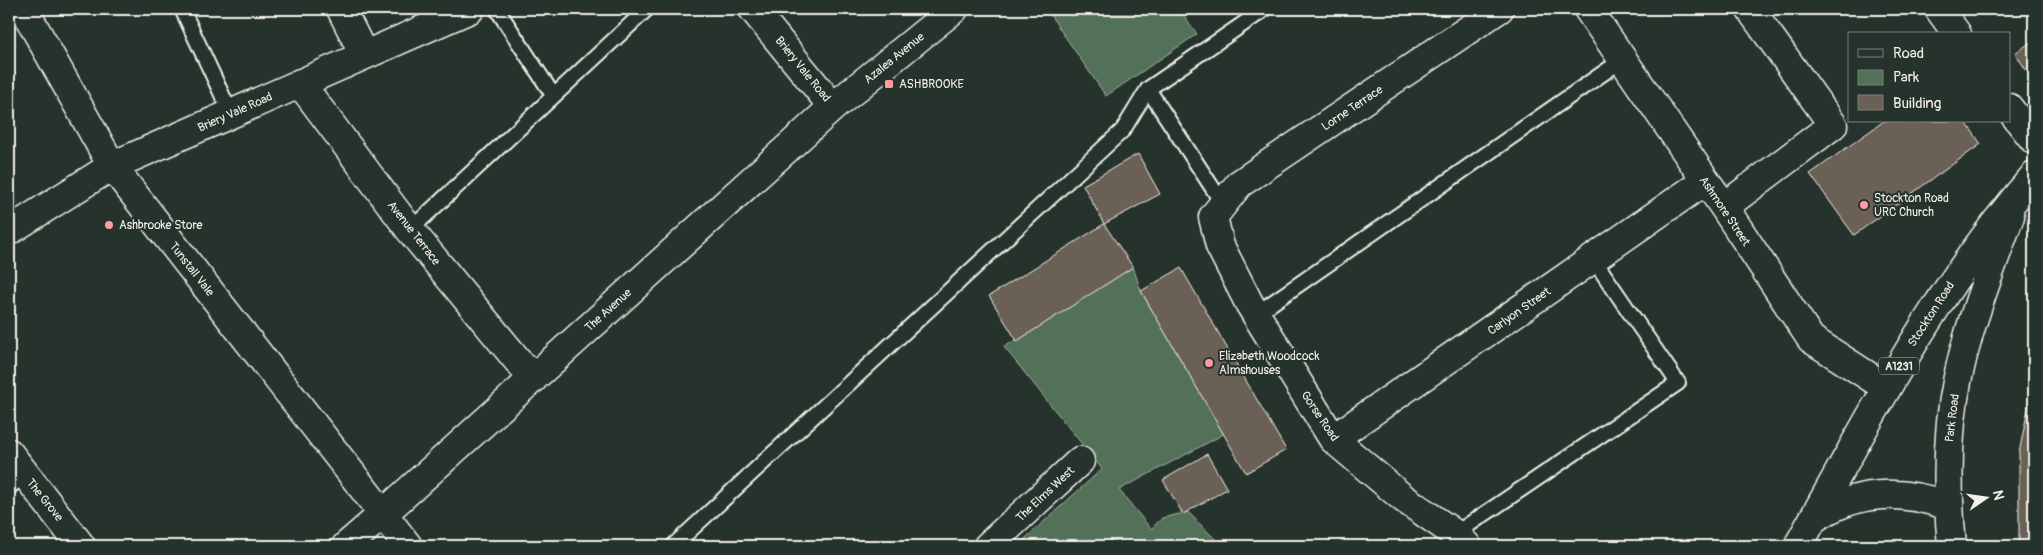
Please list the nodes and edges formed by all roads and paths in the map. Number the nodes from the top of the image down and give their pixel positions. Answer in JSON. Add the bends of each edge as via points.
{"nodes":[{"id":1,"x":24,"y":9,"type":"edge"},
{"id":2,"x":182,"y":9,"type":"edge"},
{"id":3,"x":341,"y":9,"type":"edge"},
{"id":4,"x":470,"y":9,"type":"edge"},
{"id":5,"x":497,"y":9,"type":"edge"},
{"id":6,"x":647,"y":9,"type":"edge"},
{"id":7,"x":753,"y":9,"type":"edge"},
{"id":8,"x":954,"y":9,"type":"edge"},
{"id":9,"x":1265,"y":9,"type":"edge"},
{"id":10,"x":1499,"y":9,"type":"edge"},
{"id":11,"x":1588,"y":9,"type":"edge"},
{"id":12,"x":1750,"y":9,"type":"edge"},
{"id":13,"x":1939,"y":9,"type":"edge"},
{"id":14,"x":1956,"y":32,"type":"edge"},
{"id":15,"x":364,"y":55,"type":"junction"},
{"id":16,"x":1622,"y":60,"type":"junction"},
{"id":17,"x":300,"y":83,"type":"junction"},
{"id":18,"x":1148,"y":89,"type":"junction"},
{"id":19,"x":553,"y":95,"type":"junction"},
{"id":20,"x":833,"y":107,"type":"junction"},
{"id":21,"x":2010,"y":109,"type":"edge"},
{"id":22,"x":231,"y":114,"type":"junction"},
{"id":23,"x":2034,"y":140,"type":"edge"},
{"id":24,"x":112,"y":166,"type":"junction"},
{"id":25,"x":1705,"y":181,"type":"junction"},
{"id":26,"x":2026,"y":186,"type":"edge"},
{"id":27,"x":1724,"y":207,"type":"junction"},
{"id":28,"x":1218,"y":211,"type":"junction"},
{"id":29,"x":410,"y":230,"type":"junction"},
{"id":30,"x":9,"y":231,"type":"edge"},
{"id":31,"x":1594,"y":260,"type":"junction"},
{"id":32,"x":1982,"y":294,"type":"joint"},
{"id":33,"x":1256,"y":314,"type":"junction"},
{"id":34,"x":533,"y":379,"type":"junction"},
{"id":35,"x":1887,"y":388,"type":"junction"},
{"id":36,"x":1333,"y":439,"type":"junction"},
{"id":37,"x":1080,"y":461,"type":"dead end"},
{"id":38,"x":14,"y":472,"type":"edge"},
{"id":39,"x":1948,"y":506,"type":"junction"},
{"id":40,"x":383,"y":514,"type":"junction"},
{"id":41,"x":1813,"y":519,"type":"junction"},
{"id":42,"x":1461,"y":540,"type":"edge"},
{"id":43,"x":81,"y":546,"type":"edge"},
{"id":44,"x":346,"y":546,"type":"edge"},
{"id":45,"x":408,"y":546,"type":"edge"},
{"id":46,"x":673,"y":546,"type":"edge"},
{"id":47,"x":988,"y":546,"type":"edge"},
{"id":48,"x":1798,"y":546,"type":"edge"},
{"id":49,"x":1952,"y":546,"type":"edge"}],
"edges":[{"from":1,"to":24,"type":"main road","name":"Tunstall Vale"},
{"from":2,"to":22,"type":"lane"},
{"from":3,"to":15,"type":"main road"},
{"from":4,"to":15,"type":"main road","name":"Briery Vale Road"},
{"from":5,"to":19,"type":"lane"},
{"from":6,"to":19,"type":"lane"},
{"from":7,"to":20,"type":"main road","name":"Briery Vale Road"},
{"from":8,"to":20,"type":"main road","name":"Azalea Avenue"},
{"from":9,"to":18,"type":"lane"},
{"from":10,"to":28,"type":"main road","name":"Lorne Terrace","via":[[1239,184]]},
{"from":11,"to":16,"type":"main road","name":"Ashmore Street"},
{"from":12,"to":27,"type":"main road","via":[[1832,125]]},
{"from":13,"to":14,"type":"main road"},
{"from":15,"to":17,"type":"main road","name":"Briery Vale Road"},
{"from":16,"to":25,"type":"main road","name":"Ashmore Street"},
{"from":16,"to":33,"type":"lane"},
{"from":17,"to":22,"type":"main road","name":"Briery Vale Road"},
{"from":17,"to":29,"type":"main road","name":"Avenue Terrace"},
{"from":18,"to":28,"type":"lane"},
{"from":18,"to":46,"type":"lane","via":[[1123,130]]},
{"from":19,"to":29,"type":"lane"},
{"from":20,"to":34,"type":"main road","name":"The Avenue"},
{"from":21,"to":23,"type":"main road"},
{"from":22,"to":24,"type":"main road","name":"Briery Vale Road"},
{"from":24,"to":30,"type":"main road","name":"Briery Vale Road"},
{"from":24,"to":40,"type":"main road","name":"Tunstall Vale"},
{"from":25,"to":27,"type":"main road","name":"Ashmore Street"},
{"from":25,"to":31,"type":"main road","name":"Carlyon Street"},
{"from":26,"to":32,"type":"main road","name":"Stockton Road","number":"A1231"},
{"from":26,"to":35,"type":"main road","name":"Stockton Road","number":"A1231","via":[[1956,274],[1910,345]]},
{"from":27,"to":35,"type":"main road","name":"Ashmore Street","via":[[1811,339]]},
{"from":28,"to":33,"type":"main road","name":"Gorse Road","via":[[1220,246]]},
{"from":29,"to":34,"type":"main road","name":"Avenue Terrace"},
{"from":31,"to":36,"type":"main road","name":"Carlyon Street"},
{"from":31,"to":42,"type":"lane","via":[[1678,383]]},
{"from":32,"to":39,"type":"main road","name":"Park Road","number":"A1231","via":[[1962,360],[1951,419]]},
{"from":33,"to":36,"type":"main road","name":"Gorse Road"},
{"from":34,"to":40,"type":"main road","name":"The Avenue"},
{"from":35,"to":41,"type":"main road","name":"Stockton Road","number":"A1231"},
{"from":36,"to":42,"type":"main road","name":"Gorse Road","via":[[1403,498]]},
{"from":37,"to":47,"type":"main road","name":"The Elms West"},
{"from":38,"to":43,"type":"main road","name":"The Grove"},
{"from":39,"to":41,"type":"main road","via":[[1914,496],[1877,495],[1830,508]]},
{"from":39,"to":49,"type":"main road","name":"Park Road","number":"A1231"},
{"from":40,"to":44,"type":"main road","name":"The Avenue"},
{"from":40,"to":45,"type":"main road","name":"Tunstall Vale"},
{"from":41,"to":48,"type":"main road","name":"Stockton Road","number":"A1231"}]}
